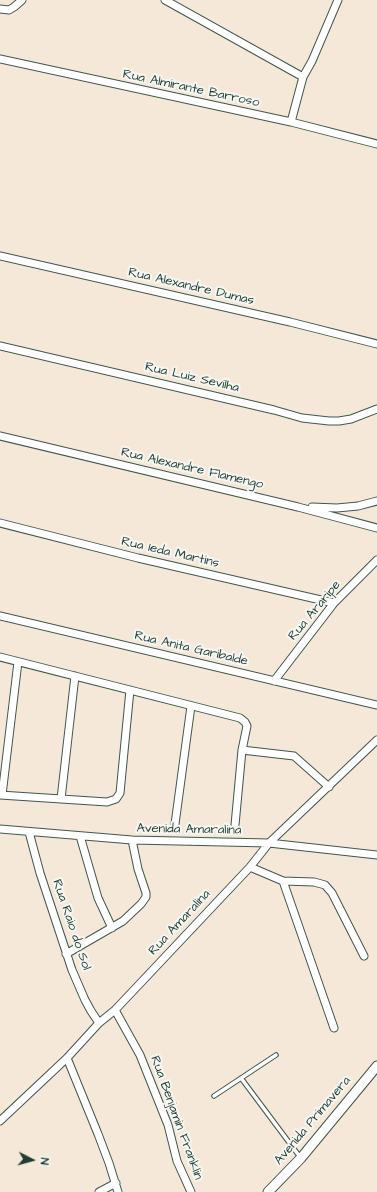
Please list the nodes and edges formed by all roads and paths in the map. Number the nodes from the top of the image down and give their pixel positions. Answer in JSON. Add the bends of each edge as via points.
{"nodes":[{"id":1,"x":22,"y":0,"type":"edge"},
{"id":2,"x":165,"y":0,"type":"edge"},
{"id":3,"x":338,"y":0,"type":"edge"},
{"id":4,"x":0,"y":9,"type":"edge"},
{"id":5,"x":0,"y":59,"type":"edge"},
{"id":6,"x":303,"y":77,"type":"junction"},
{"id":7,"x":291,"y":122,"type":"junction"},
{"id":8,"x":377,"y":144,"type":"edge"},
{"id":9,"x":0,"y":256,"type":"edge"},
{"id":10,"x":377,"y":344,"type":"edge"},
{"id":11,"x":0,"y":346,"type":"edge"},
{"id":12,"x":377,"y":409,"type":"edge"},
{"id":13,"x":0,"y":436,"type":"edge"},
{"id":14,"x":377,"y":501,"type":"edge"},
{"id":15,"x":298,"y":507,"type":"junction"},
{"id":16,"x":0,"y":523,"type":"edge"},
{"id":17,"x":377,"y":528,"type":"edge"},
{"id":18,"x":377,"y":560,"type":"edge"},
{"id":19,"x":334,"y":603,"type":"junction"},
{"id":20,"x":0,"y":616,"type":"edge"},
{"id":21,"x":0,"y":658,"type":"edge"},
{"id":22,"x":18,"y":662,"type":"junction"},
{"id":23,"x":75,"y":676,"type":"junction"},
{"id":24,"x":274,"y":680,"type":"junction"},
{"id":25,"x":130,"y":690,"type":"junction"},
{"id":26,"x":377,"y":705,"type":"edge"},
{"id":27,"x":191,"y":706,"type":"junction"},
{"id":28,"x":377,"y":740,"type":"edge"},
{"id":29,"x":242,"y":750,"type":"junction"},
{"id":30,"x":329,"y":786,"type":"junction"},
{"id":31,"x":1,"y":795,"type":"edge"},
{"id":32,"x":61,"y":799,"type":"junction"},
{"id":33,"x":175,"y":824,"type":"dead end"},
{"id":34,"x":235,"y":825,"type":"dead end"},
{"id":35,"x":0,"y":829,"type":"edge"},
{"id":36,"x":29,"y":832,"type":"junction"},
{"id":37,"x":80,"y":836,"type":"junction"},
{"id":38,"x":132,"y":840,"type":"junction"},
{"id":39,"x":269,"y":843,"type":"junction"},
{"id":40,"x":376,"y":856,"type":"edge"},
{"id":41,"x":250,"y":866,"type":"junction"},
{"id":42,"x":283,"y":881,"type":"junction"},
{"id":43,"x":112,"y":928,"type":"junction"},
{"id":44,"x":66,"y":954,"type":"junction"},
{"id":45,"x":364,"y":956,"type":"dead end"},
{"id":46,"x":115,"y":1010,"type":"junction"},
{"id":47,"x":99,"y":1023,"type":"junction"},
{"id":48,"x":334,"y":1028,"type":"dead end"},
{"id":49,"x":276,"y":1056,"type":"dead end"},
{"id":50,"x":67,"y":1058,"type":"junction"},
{"id":51,"x":377,"y":1066,"type":"edge"},
{"id":52,"x":241,"y":1078,"type":"junction"},
{"id":53,"x":214,"y":1096,"type":"dead end"},
{"id":54,"x":0,"y":1121,"type":"edge"},
{"id":55,"x":301,"y":1158,"type":"junction"},
{"id":56,"x":116,"y":1183,"type":"junction"},
{"id":57,"x":99,"y":1192,"type":"edge"},
{"id":58,"x":118,"y":1192,"type":"edge"},
{"id":59,"x":191,"y":1192,"type":"edge"},
{"id":60,"x":268,"y":1192,"type":"edge"}],
"edges":[{"from":1,"to":4,"type":"street","via":[[9,10]]},
{"from":2,"to":6,"type":"street"},
{"from":3,"to":6,"type":"street"},
{"from":5,"to":7,"type":"street","name":"Rua Almirante Barroso"},
{"from":6,"to":7,"type":"street"},
{"from":7,"to":8,"type":"street","name":"Rua Almirante Barroso"},
{"from":9,"to":10,"type":"street","name":"Rua Alexandre Dumas"},
{"from":11,"to":12,"type":"street","name":"Rua Luiz Sevilha","via":[[302,418],[338,421]]},
{"from":13,"to":15,"type":"street","name":"Rua Alexandre Flamengo"},
{"from":14,"to":15,"type":"street","via":[[338,508]]},
{"from":15,"to":17,"type":"street","name":"Rua Alexandre Flamengo"},
{"from":16,"to":19,"type":"street","name":"Rua Ieda Martins"},
{"from":18,"to":19,"type":"street","name":"Rua Araripe"},
{"from":19,"to":24,"type":"street","name":"Rua Araripe"},
{"from":20,"to":24,"type":"street","name":"Rua Anita Garibalde"},
{"from":21,"to":22,"type":"street"},
{"from":22,"to":23,"type":"street"},
{"from":22,"to":31,"type":"street"},
{"from":23,"to":25,"type":"street"},
{"from":23,"to":32,"type":"street"},
{"from":24,"to":26,"type":"street","name":"Rua Anita Garibalde"},
{"from":25,"to":27,"type":"street"},
{"from":25,"to":32,"type":"street","via":[[120,792],[116,799],[107,802]]},
{"from":27,"to":29,"type":"street","via":[[240,718],[245,722],[247,726]]},
{"from":27,"to":33,"type":"street"},
{"from":28,"to":30,"type":"street","name":"Rua Amaralina"},
{"from":29,"to":30,"type":"street","via":[[294,756]]},
{"from":29,"to":34,"type":"street"},
{"from":30,"to":39,"type":"street","name":"Rua Amaralina"},
{"from":31,"to":32,"type":"street"},
{"from":35,"to":36,"type":"street","name":"Avenida Amaralina"},
{"from":36,"to":37,"type":"street","name":"Avenida Amaralina"},
{"from":36,"to":44,"type":"street","name":"Rua Raio do Sol"},
{"from":37,"to":38,"type":"street","name":"Avenida Amaralina"},
{"from":37,"to":43,"type":"street","via":[[98,898]]},
{"from":38,"to":39,"type":"street","name":"Avenida Amaralina"},
{"from":38,"to":43,"type":"street","via":[[146,897],[123,921]]},
{"from":39,"to":40,"type":"street","name":"Avenida Amaralina"},
{"from":39,"to":41,"type":"street","name":"Rua Amaralina"},
{"from":41,"to":42,"type":"street"},
{"from":41,"to":46,"type":"street","name":"Rua Amaralina"},
{"from":42,"to":45,"type":"street","via":[[325,885],[332,893]]},
{"from":42,"to":48,"type":"street"},
{"from":43,"to":44,"type":"street"},
{"from":44,"to":47,"type":"street","name":"Rua Raio do Sol","via":[[85,1000]]},
{"from":46,"to":47,"type":"street","name":"Rua Amaralina"},
{"from":46,"to":59,"type":"street","name":"Rua Benjamin Franklin","via":[[140,1055],[168,1125],[177,1161]]},
{"from":47,"to":50,"type":"street","name":"Rua Amaralina"},
{"from":49,"to":52,"type":"lane"},
{"from":50,"to":54,"type":"street","name":"Rua Amaralina"},
{"from":50,"to":56,"type":"street"},
{"from":51,"to":55,"type":"street","name":"Avenida Primavera"},
{"from":52,"to":53,"type":"lane"},
{"from":52,"to":55,"type":"lane"},
{"from":55,"to":60,"type":"street","name":"Avenida Primavera"},
{"from":56,"to":57,"type":"street"},
{"from":56,"to":58,"type":"street"}]}
